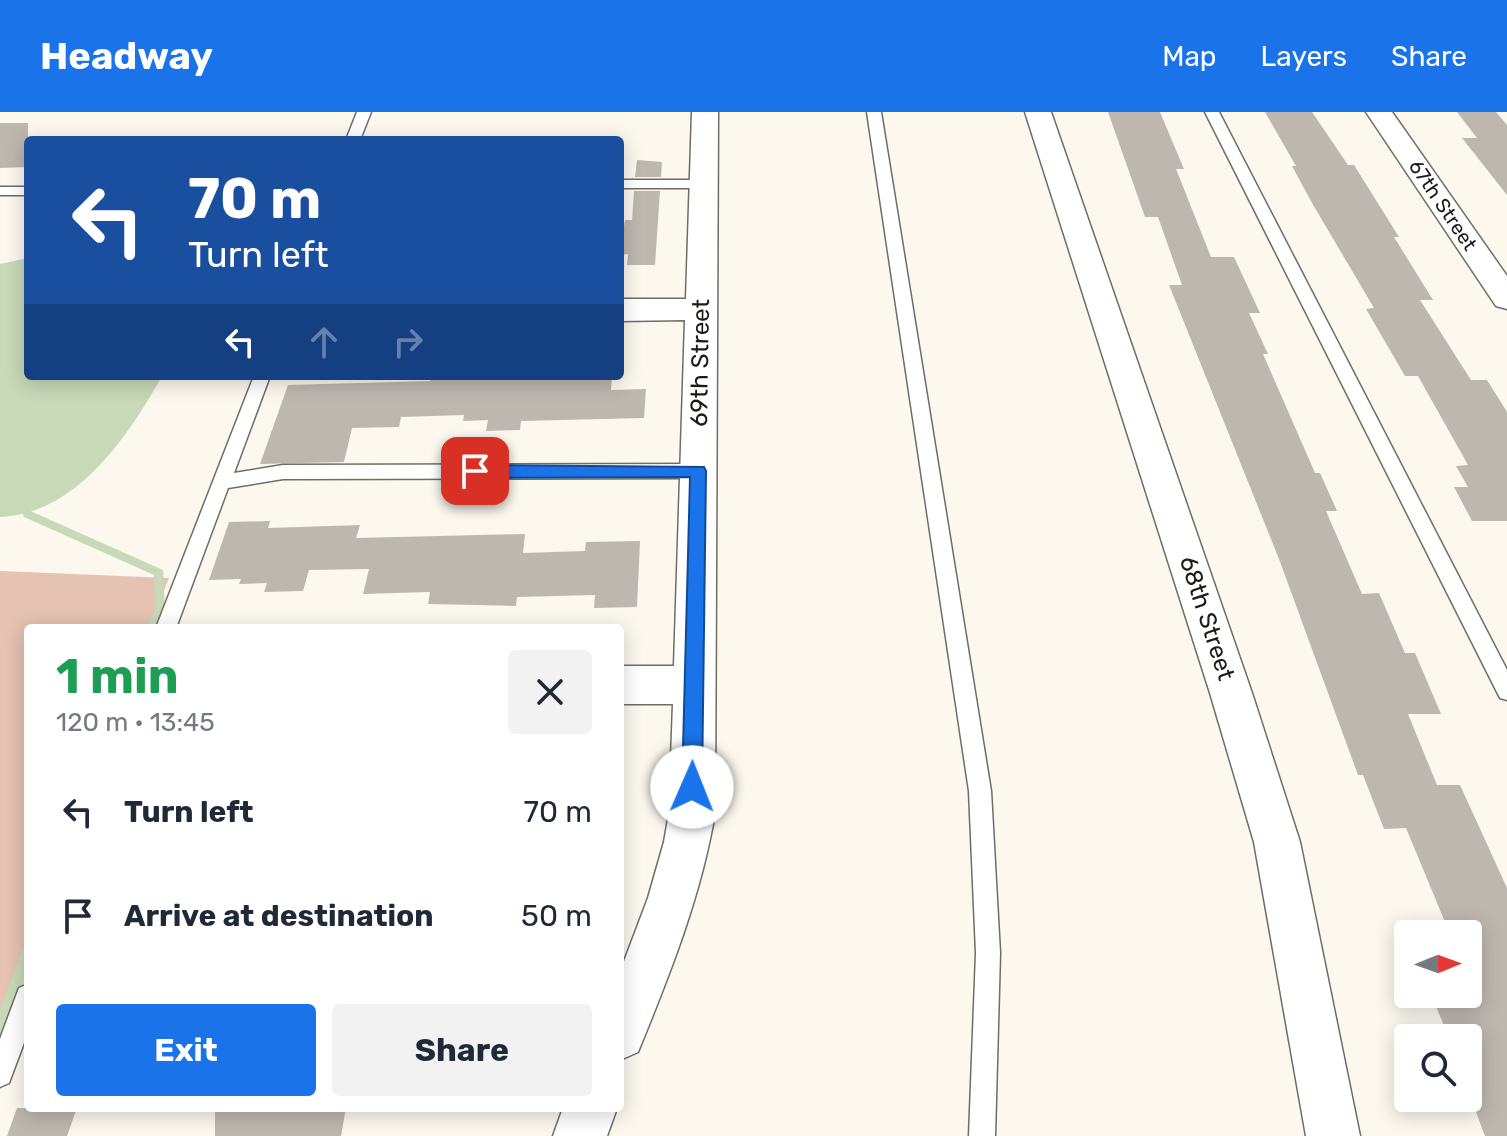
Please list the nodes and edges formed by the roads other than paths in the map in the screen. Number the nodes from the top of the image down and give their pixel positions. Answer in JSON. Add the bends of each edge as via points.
{"nodes":[{"id":1,"x":364,"y":112,"type":"edge"},
{"id":2,"x":705,"y":112,"type":"edge"},
{"id":3,"x":874,"y":112,"type":"edge"},
{"id":4,"x":1038,"y":112,"type":"edge"},
{"id":5,"x":1212,"y":112,"type":"edge"},
{"id":6,"x":1379,"y":112,"type":"edge"},
{"id":7,"x":355,"y":136,"type":"edge"},
{"id":8,"x":624,"y":184,"type":"edge"},
{"id":9,"x":704,"y":184,"type":"junction"},
{"id":10,"x":0,"y":191,"type":"edge"},
{"id":11,"x":24,"y":191,"type":"edge"},
{"id":12,"x":1507,"y":299,"type":"edge"},
{"id":13,"x":701,"y":309,"type":"junction"},
{"id":14,"x":624,"y":310,"type":"edge"},
{"id":15,"x":261,"y":380,"type":"edge"},
{"id":16,"x":698,"y":471,"type":"junction"},
{"id":17,"x":223,"y":482,"type":"junction"},
{"id":18,"x":168,"y":624,"type":"edge"},
{"id":19,"x":624,"y":685,"type":"edge"},
{"id":20,"x":695,"y":685,"type":"junction"},
{"id":21,"x":1507,"y":691,"type":"edge"},
{"id":22,"x":629,"y":989,"type":"edge"},
{"id":23,"x":24,"y":1008,"type":"edge"},
{"id":24,"x":624,"y":1014,"type":"edge"},
{"id":25,"x":0,"y":1074,"type":"edge"},
{"id":26,"x":589,"y":1112,"type":"edge"},
{"id":27,"x":580,"y":1136,"type":"edge"},
{"id":28,"x":982,"y":1136,"type":"edge"},
{"id":29,"x":1333,"y":1136,"type":"edge"}],
"edges":[{"from":1,"to":7,"type":"lane"},
{"from":2,"to":9,"type":"street","name":"69th Street"},
{"from":3,"to":28,"type":"lane","via":[[980,791],[988,953]]},
{"from":4,"to":29,"type":"street","name":"68th Street","via":[[1277,842]]},
{"from":5,"to":21,"type":"lane"},
{"from":6,"to":12,"type":"street","name":"67th Street"},
{"from":8,"to":9,"type":"lane"},
{"from":9,"to":13,"type":"street","name":"69th Street"},
{"from":10,"to":11,"type":"lane"},
{"from":13,"to":14,"type":"street"},
{"from":13,"to":16,"type":"street","name":"69th Street"},
{"from":15,"to":17,"type":"lane"},
{"from":16,"to":17,"type":"lane","via":[[283,472]]},
{"from":16,"to":20,"type":"street","name":"69th Street"},
{"from":17,"to":18,"type":"lane"},
{"from":19,"to":20,"type":"street"},
{"from":20,"to":22,"type":"street","name":"69th Street","via":[[687,847],[662,930]]},
{"from":22,"to":24,"type":"street","name":"69th Street"},
{"from":23,"to":25,"type":"lane"},
{"from":26,"to":27,"type":"street"}]}
